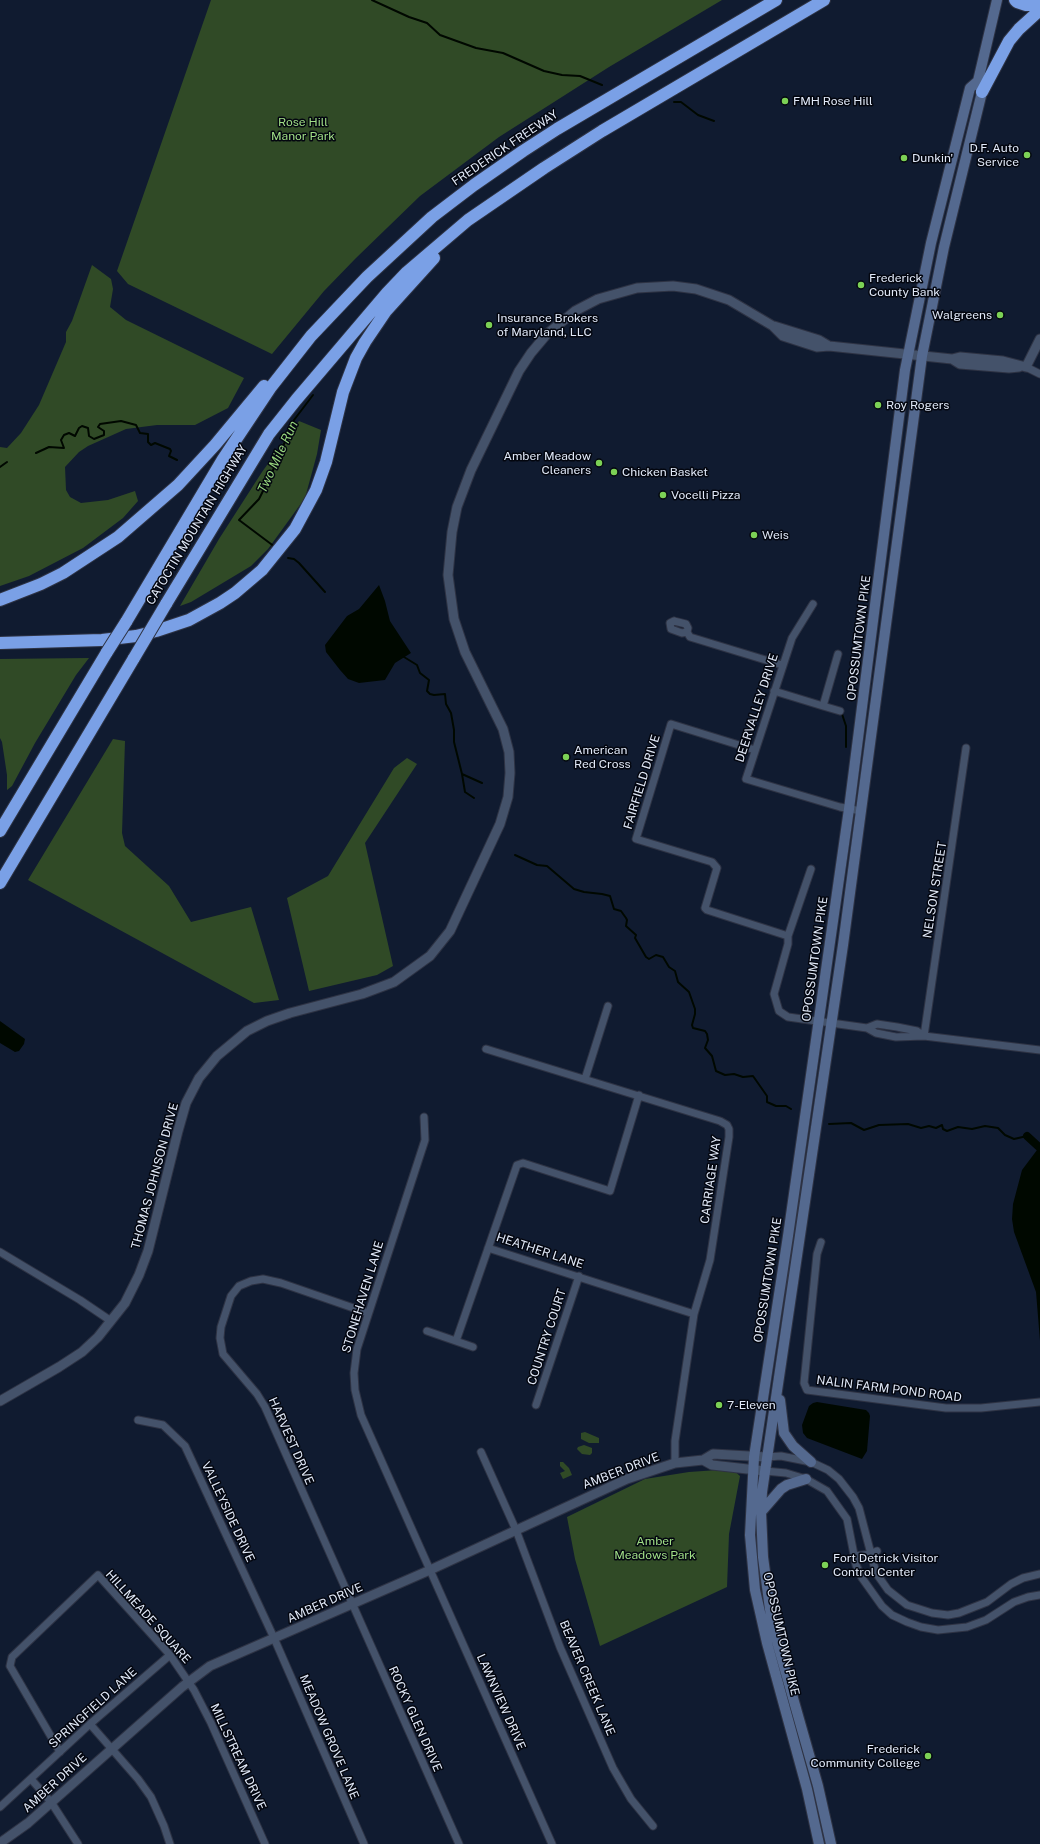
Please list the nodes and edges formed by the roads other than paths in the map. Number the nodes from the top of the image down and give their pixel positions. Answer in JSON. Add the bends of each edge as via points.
{"nodes":[{"id":1,"x":760,"y":0,"type":"edge"},
{"id":2,"x":776,"y":0,"type":"edge"},
{"id":3,"x":824,"y":0,"type":"edge"},
{"id":4,"x":997,"y":0,"type":"edge"},
{"id":5,"x":1015,"y":0,"type":"edge"},
{"id":6,"x":1040,"y":5,"type":"edge"},
{"id":7,"x":1040,"y":10,"type":"edge"},
{"id":8,"x":731,"y":27,"type":"junction"},
{"id":9,"x":980,"y":86,"type":"junction"},
{"id":10,"x":468,"y":220,"type":"junction"},
{"id":11,"x":1040,"y":339,"type":"edge"},
{"id":12,"x":909,"y":354,"type":"junction"},
{"id":13,"x":922,"y":356,"type":"junction"},
{"id":14,"x":287,"y":366,"type":"junction"},
{"id":15,"x":1026,"y":367,"type":"junction"},
{"id":16,"x":1040,"y":374,"type":"edge"},
{"id":17,"x":0,"y":600,"type":"edge"},
{"id":18,"x":813,"y":604,"type":"dead end"},
{"id":19,"x":687,"y":632,"type":"dead end"},
{"id":20,"x":0,"y":643,"type":"edge"},
{"id":21,"x":838,"y":654,"type":"dead end"},
{"id":22,"x":782,"y":665,"type":"junction"},
{"id":23,"x":774,"y":691,"type":"junction"},
{"id":24,"x":823,"y":706,"type":"junction"},
{"id":25,"x":840,"y":711,"type":"dead end"},
{"id":26,"x":966,"y":748,"type":"dead end"},
{"id":27,"x":755,"y":750,"type":"junction"},
{"id":28,"x":849,"y":809,"type":"junction"},
{"id":29,"x":861,"y":810,"type":"junction"},
{"id":30,"x":0,"y":831,"type":"edge"},
{"id":31,"x":811,"y":869,"type":"dead end"},
{"id":32,"x":0,"y":883,"type":"edge"},
{"id":33,"x":788,"y":936,"type":"junction"},
{"id":34,"x":608,"y":1006,"type":"dead end"},
{"id":35,"x":819,"y":1023,"type":"junction"},
{"id":36,"x":832,"y":1025,"type":"junction"},
{"id":37,"x":924,"y":1036,"type":"junction"},
{"id":38,"x":486,"y":1049,"type":"dead end"},
{"id":39,"x":1040,"y":1050,"type":"edge"},
{"id":40,"x":585,"y":1079,"type":"junction"},
{"id":41,"x":639,"y":1096,"type":"junction"},
{"id":42,"x":424,"y":1117,"type":"dead end"},
{"id":43,"x":821,"y":1242,"type":"dead end"},
{"id":44,"x":488,"y":1248,"type":"junction"},
{"id":45,"x":0,"y":1252,"type":"edge"},
{"id":46,"x":579,"y":1276,"type":"junction"},
{"id":47,"x":368,"y":1313,"type":"junction"},
{"id":48,"x":694,"y":1314,"type":"junction"},
{"id":49,"x":111,"y":1321,"type":"junction"},
{"id":50,"x":427,"y":1331,"type":"dead end"},
{"id":51,"x":456,"y":1342,"type":"junction"},
{"id":52,"x":473,"y":1347,"type":"dead end"},
{"id":53,"x":778,"y":1382,"type":"junction"},
{"id":54,"x":0,"y":1401,"type":"edge"},
{"id":55,"x":1040,"y":1402,"type":"edge"},
{"id":56,"x":536,"y":1405,"type":"dead end"},
{"id":57,"x":138,"y":1420,"type":"dead end"},
{"id":58,"x":480,"y":1452,"type":"dead end"},
{"id":59,"x":754,"y":1456,"type":"junction"},
{"id":60,"x":767,"y":1457,"type":"junction"},
{"id":61,"x":703,"y":1460,"type":"junction"},
{"id":62,"x":811,"y":1462,"type":"junction"},
{"id":63,"x":676,"y":1463,"type":"junction"},
{"id":64,"x":753,"y":1470,"type":"junction"},
{"id":65,"x":765,"y":1471,"type":"junction"},
{"id":66,"x":806,"y":1479,"type":"junction"},
{"id":67,"x":761,"y":1512,"type":"junction"},
{"id":68,"x":516,"y":1530,"type":"junction"},
{"id":69,"x":874,"y":1553,"type":"junction"},
{"id":70,"x":854,"y":1556,"type":"junction"},
{"id":71,"x":430,"y":1570,"type":"junction"},
{"id":72,"x":1040,"y":1574,"type":"edge"},
{"id":73,"x":1040,"y":1595,"type":"edge"},
{"id":74,"x":351,"y":1604,"type":"junction"},
{"id":75,"x":274,"y":1638,"type":"junction"},
{"id":76,"x":170,"y":1655,"type":"junction"},
{"id":77,"x":189,"y":1681,"type":"junction"},
{"id":78,"x":90,"y":1724,"type":"junction"},
{"id":79,"x":111,"y":1748,"type":"junction"},
{"id":80,"x":60,"y":1752,"type":"junction"},
{"id":81,"x":31,"y":1780,"type":"junction"},
{"id":82,"x":52,"y":1802,"type":"junction"},
{"id":83,"x":0,"y":1807,"type":"edge"},
{"id":84,"x":653,"y":1826,"type":"dead end"},
{"id":85,"x":0,"y":1843,"type":"edge"},
{"id":86,"x":78,"y":1844,"type":"edge"},
{"id":87,"x":170,"y":1844,"type":"edge"},
{"id":88,"x":265,"y":1844,"type":"edge"},
{"id":89,"x":364,"y":1844,"type":"edge"},
{"id":90,"x":459,"y":1844,"type":"edge"},
{"id":91,"x":552,"y":1844,"type":"edge"},
{"id":92,"x":819,"y":1844,"type":"edge"},
{"id":93,"x":831,"y":1844,"type":"edge"}],
"edges":[{"from":1,"to":8,"type":"highway","via":[[748,8]]},
{"from":2,"to":8,"type":"highway","name":"FREDERICK FREEWAY"},
{"from":3,"to":10,"type":"highway","via":[[602,131]]},
{"from":4,"to":9,"type":"main road","name":"OPOSSUMTOWN PIKE"},
{"from":5,"to":6,"type":"highway","via":[[1026,5]]},
{"from":7,"to":9,"type":"highway","via":[[1009,41]]},
{"from":8,"to":14,"type":"highway","name":"FREDERICK FREEWAY","via":[[557,129],[432,217],[333,311]]},
{"from":9,"to":12,"type":"main road","name":"OPOSSUMTOWN PIKE","via":[[970,88],[931,243]]},
{"from":9,"to":13,"type":"main road","name":"OPOSSUMTOWN PIKE"},
{"from":10,"to":20,"type":"highway","via":[[386,311],[364,342],[345,386],[326,462],[316,490],[295,529],[262,570],[220,603],[189,620],[156,632],[102,640]]},
{"from":10,"to":32,"type":"highway","name":"CATOCTIN MOUNTAIN HIGHWAY","bridge":true,"via":[[387,293],[269,434]]},
{"from":11,"to":15,"type":"street"},
{"from":12,"to":13,"type":"street","name":"THOMAS JOHNSON DRIVE"},
{"from":12,"to":28,"type":"main road","name":"OPOSSUMTOWN PIKE"},
{"from":12,"to":49,"type":"street","name":"THOMAS JOHNSON DRIVE","via":[[829,346],[819,340],[773,326],[737,304],[708,292],[673,286],[637,288],[598,299],[575,311],[547,334],[527,358],[466,482],[454,518],[448,560],[451,604],[458,633],[500,720],[509,752],[509,785],[506,807],[500,824],[450,931],[422,963],[404,977],[384,987],[290,1013],[257,1025],[227,1046],[207,1068],[186,1103],[151,1241],[139,1275],[125,1303]]},
{"from":13,"to":15,"type":"street","name":"THOMAS JOHNSON DRIVE","via":[[952,359],[960,364]]},
{"from":13,"to":29,"type":"main road","name":"OPOSSUMTOWN PIKE"},
{"from":14,"to":17,"type":"highway","via":[[259,391],[178,485],[134,524],[100,550],[63,573]]},
{"from":14,"to":30,"type":"highway","name":"CATOCTIN MOUNTAIN HIGHWAY","bridge":true,"via":[[223,459]]},
{"from":15,"to":16,"type":"street"},
{"from":18,"to":22,"type":"street","name":"DEERVALLEY DRIVE","via":[[792,638]]},
{"from":19,"to":22,"type":"street","via":[[690,637]]},
{"from":21,"to":24,"type":"street"},
{"from":22,"to":23,"type":"street","name":"DEERVALLEY DRIVE"},
{"from":23,"to":24,"type":"street"},
{"from":23,"to":27,"type":"street","name":"DEERVALLEY DRIVE"},
{"from":24,"to":25,"type":"street"},
{"from":26,"to":37,"type":"street","name":"NELSON STREET"},
{"from":27,"to":28,"type":"street","name":"DEERVALLEY DRIVE","via":[[746,779]]},
{"from":27,"to":33,"type":"street","name":"FAIRFIELD DRIVE","via":[[671,724],[636,839],[712,862],[717,868],[705,908],[707,910]]},
{"from":28,"to":29,"type":"street","name":"DEERVALLEY DRIVE"},
{"from":28,"to":35,"type":"main road","name":"OPOSSUMTOWN PIKE"},
{"from":29,"to":36,"type":"main road","name":"OPOSSUMTOWN PIKE"},
{"from":31,"to":33,"type":"street"},
{"from":33,"to":35,"type":"street","via":[[774,994],[776,1003],[779,1011],[788,1017]]},
{"from":34,"to":40,"type":"street"},
{"from":35,"to":36,"type":"street"},
{"from":35,"to":59,"type":"main road","name":"OPOSSUMTOWN PIKE"},
{"from":36,"to":37,"type":"street","via":[[867,1028],[877,1024],[897,1026],[917,1030]]},
{"from":36,"to":53,"type":"main road","name":"OPOSSUMTOWN PIKE"},
{"from":37,"to":39,"type":"street"},
{"from":38,"to":40,"type":"street","name":"CARRIAGE WAY"},
{"from":40,"to":41,"type":"street","name":"CARRIAGE WAY"},
{"from":41,"to":44,"type":"street","name":"HEATHER LANE","via":[[610,1191],[519,1163],[515,1168]]},
{"from":41,"to":48,"type":"street","name":"CARRIAGE WAY","via":[[720,1121],[729,1129],[710,1260]]},
{"from":42,"to":47,"type":"street","name":"STONEHAVEN LANE","via":[[425,1140]]},
{"from":43,"to":55,"type":"street","name":"NALIN FARM POND ROAD","via":[[817,1254],[804,1383],[807,1390],[946,1408],[981,1408]]},
{"from":44,"to":46,"type":"street","name":"HEATHER LANE"},
{"from":44,"to":51,"type":"street"},
{"from":45,"to":49,"type":"street"},
{"from":46,"to":48,"type":"street","name":"HEATHER LANE"},
{"from":46,"to":56,"type":"street","name":"COUNTRY COURT"},
{"from":47,"to":71,"type":"street","name":"STONEHAVEN LANE","via":[[355,1359],[355,1390],[362,1415]]},
{"from":47,"to":74,"type":"street","name":"HARVEST DRIVE","via":[[263,1279],[251,1281],[239,1286],[231,1296],[220,1338],[222,1354],[265,1407]]},
{"from":48,"to":63,"type":"street","name":"CARRIAGE WAY","via":[[675,1441]]},
{"from":49,"to":54,"type":"street","name":"THOMAS JOHNSON DRIVE","via":[[90,1345],[72,1359]]},
{"from":50,"to":51,"type":"street"},
{"from":51,"to":52,"type":"street"},
{"from":53,"to":60,"type":"main road","name":"OPOSSUMTOWN PIKE"},
{"from":53,"to":62,"type":"main road","via":[[784,1433],[793,1446]]},
{"from":57,"to":75,"type":"street","name":"VALLEYSIDE DRIVE","via":[[163,1425],[185,1446]]},
{"from":58,"to":68,"type":"street","name":"BEAVER CREEK LANE"},
{"from":59,"to":60,"type":"street","name":"AMBER DRIVE"},
{"from":59,"to":61,"type":"street","name":"AMBER DRIVE","via":[[713,1454]]},
{"from":59,"to":64,"type":"main road","name":"OPOSSUMTOWN PIKE"},
{"from":60,"to":62,"type":"street","via":[[781,1456]]},
{"from":60,"to":65,"type":"main road","name":"OPOSSUMTOWN PIKE"},
{"from":61,"to":63,"type":"street","name":"AMBER DRIVE"},
{"from":61,"to":64,"type":"street","name":"AMBER DRIVE","via":[[712,1466]]},
{"from":62,"to":69,"type":"street","via":[[839,1479],[853,1497]]},
{"from":63,"to":68,"type":"street","name":"AMBER DRIVE","via":[[627,1479]]},
{"from":64,"to":65,"type":"street","name":"AMBER DRIVE"},
{"from":64,"to":92,"type":"main road","name":"OPOSSUMTOWN PIKE","via":[[750,1535],[755,1590]]},
{"from":65,"to":66,"type":"street","via":[[786,1473]]},
{"from":65,"to":67,"type":"main road","name":"OPOSSUMTOWN PIKE"},
{"from":66,"to":67,"type":"main road","via":[[781,1489]]},
{"from":66,"to":70,"type":"street","via":[[827,1491],[847,1519]]},
{"from":67,"to":93,"type":"main road","name":"OPOSSUMTOWN PIKE","via":[[765,1574],[772,1624],[818,1786]]},
{"from":68,"to":71,"type":"street","name":"AMBER DRIVE"},
{"from":68,"to":84,"type":"street","name":"BEAVER CREEK LANE","via":[[560,1647],[613,1768],[631,1799]]},
{"from":69,"to":70,"type":"street"},
{"from":69,"to":72,"type":"street","via":[[876,1573],[888,1590],[907,1604],[932,1614],[948,1615],[973,1609],[1011,1584]]},
{"from":70,"to":73,"type":"street","via":[[862,1578],[882,1606],[892,1615],[921,1627],[948,1630],[977,1625],[1014,1602]]},
{"from":71,"to":74,"type":"street","name":"AMBER DRIVE"},
{"from":71,"to":91,"type":"street","name":"LAWNVIEW DRIVE"},
{"from":74,"to":75,"type":"street","name":"AMBER DRIVE"},
{"from":74,"to":90,"type":"street","name":"ROCKY GLEN DRIVE"},
{"from":75,"to":77,"type":"street","name":"AMBER DRIVE","via":[[210,1666]]},
{"from":75,"to":89,"type":"street","name":"MEADOW GROVE LANE"},
{"from":76,"to":77,"type":"street","name":"HILLMEADE SQUARE"},
{"from":76,"to":78,"type":"street","name":"SPRINGFIELD LANE"},
{"from":76,"to":80,"type":"street","name":"HILLMEADE SQUARE","via":[[98,1575],[92,1580],[12,1657],[10,1666]]},
{"from":77,"to":79,"type":"street","name":"AMBER DRIVE"},
{"from":77,"to":88,"type":"street","name":"MILLSTREAM DRIVE","via":[[211,1723]]},
{"from":78,"to":79,"type":"street"},
{"from":78,"to":80,"type":"street","name":"SPRINGFIELD LANE"},
{"from":79,"to":82,"type":"street","name":"AMBER DRIVE"},
{"from":79,"to":87,"type":"street","via":[[151,1797]]},
{"from":80,"to":81,"type":"street","name":"SPRINGFIELD LANE"},
{"from":81,"to":82,"type":"street"},
{"from":81,"to":83,"type":"street","name":"SPRINGFIELD LANE"},
{"from":82,"to":85,"type":"street","name":"AMBER DRIVE"},
{"from":82,"to":86,"type":"street"}]}
